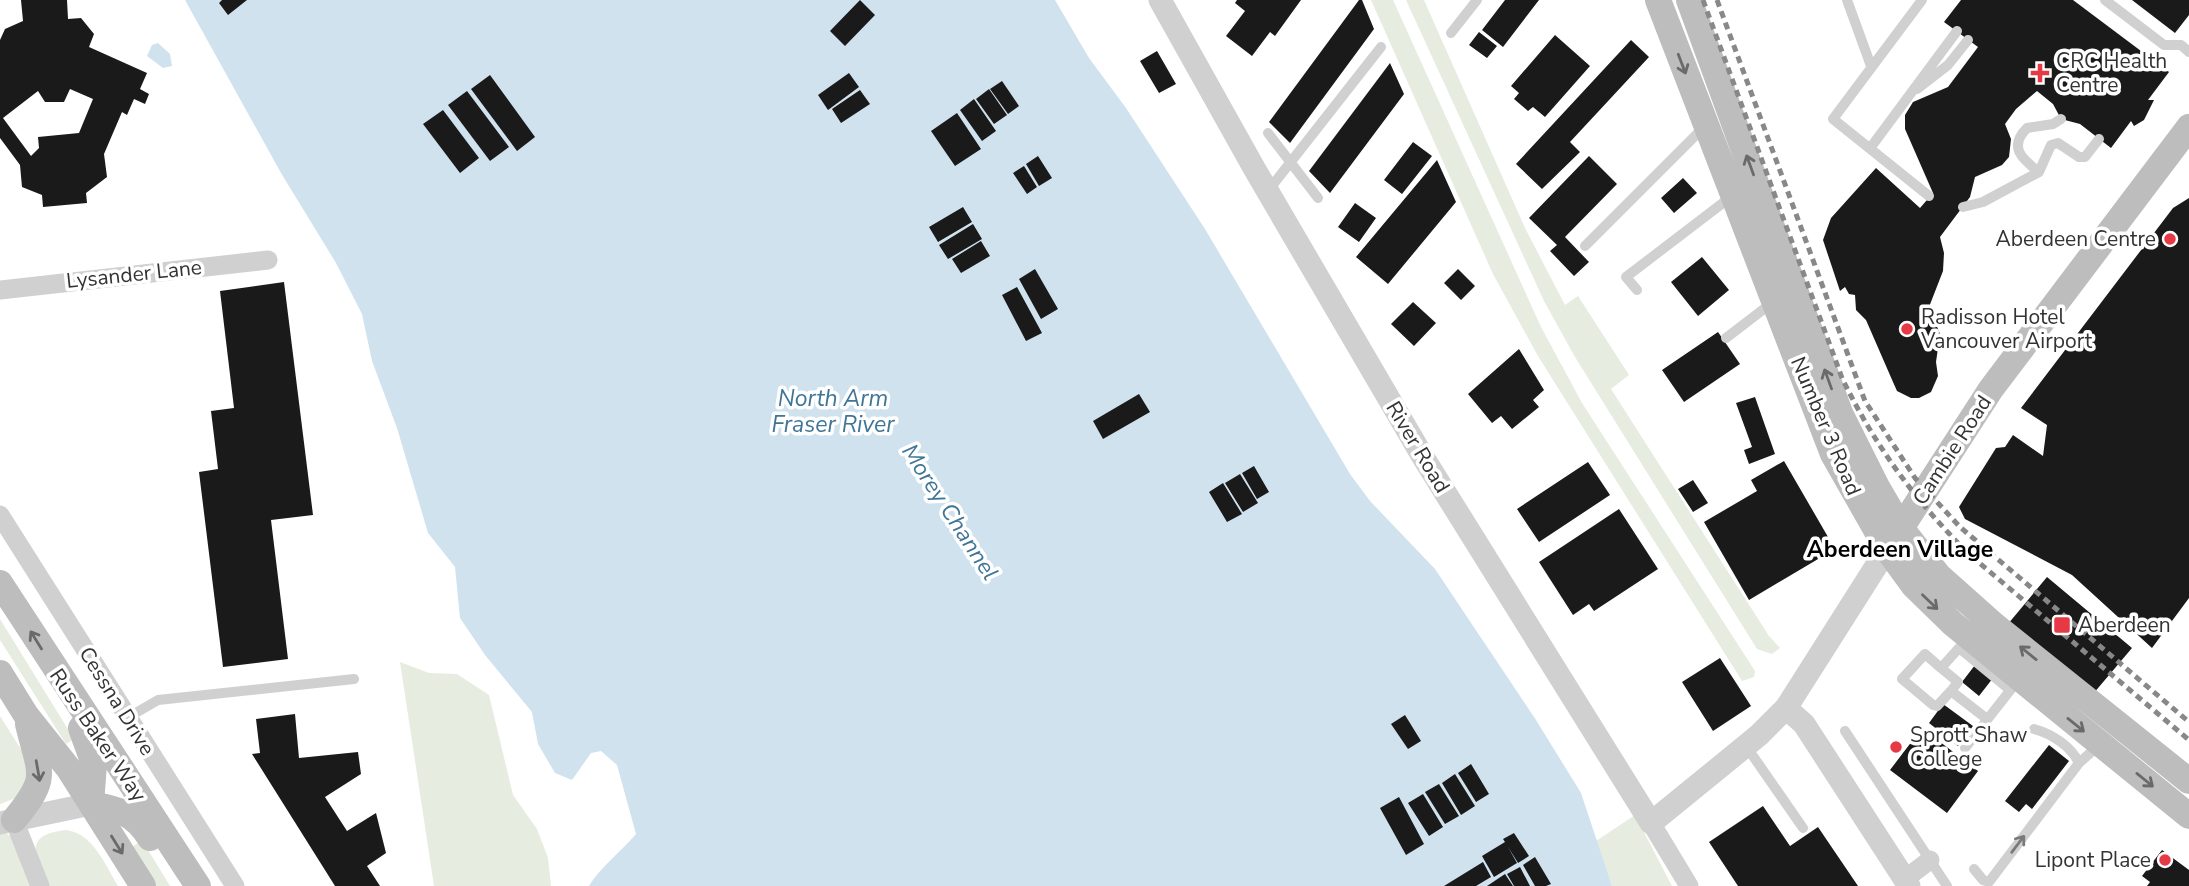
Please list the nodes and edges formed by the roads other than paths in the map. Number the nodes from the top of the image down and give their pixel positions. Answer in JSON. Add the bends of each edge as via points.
{"nodes":[{"id":1,"x":1160,"y":0,"type":"edge"},
{"id":2,"x":1477,"y":0,"type":"edge"},
{"id":3,"x":1658,"y":0,"type":"edge"},
{"id":4,"x":1689,"y":0,"type":"edge"},
{"id":5,"x":1847,"y":0,"type":"edge"},
{"id":6,"x":1922,"y":0,"type":"edge"},
{"id":7,"x":2105,"y":0,"type":"edge"},
{"id":8,"x":1957,"y":31,"type":"dead end"},
{"id":9,"x":1451,"y":33,"type":"dead end"},
{"id":10,"x":1968,"y":40,"type":"dead end"},
{"id":11,"x":1381,"y":47,"type":"dead end"},
{"id":12,"x":2189,"y":52,"type":"edge"},
{"id":13,"x":1871,"y":66,"type":"junction"},
{"id":14,"x":1911,"y":93,"type":"junction"},
{"id":15,"x":2062,"y":119,"type":"dead end"},
{"id":16,"x":1706,"y":125,"type":"junction"},
{"id":17,"x":2189,"y":127,"type":"edge"},
{"id":18,"x":1268,"y":133,"type":"dead end"},
{"id":19,"x":2099,"y":139,"type":"dead end"},
{"id":20,"x":1871,"y":147,"type":"junction"},
{"id":21,"x":1290,"y":165,"type":"junction"},
{"id":22,"x":2039,"y":172,"type":"junction"},
{"id":23,"x":1268,"y":192,"type":"junction"},
{"id":24,"x":1732,"y":195,"type":"junction"},
{"id":25,"x":1929,"y":197,"type":"dead end"},
{"id":26,"x":1318,"y":198,"type":"dead end"},
{"id":27,"x":1963,"y":207,"type":"dead end"},
{"id":28,"x":1585,"y":246,"type":"dead end"},
{"id":29,"x":268,"y":260,"type":"dead end"},
{"id":30,"x":0,"y":290,"type":"edge"},
{"id":31,"x":1637,"y":290,"type":"dead end"},
{"id":32,"x":1773,"y":302,"type":"junction"},
{"id":33,"x":1726,"y":338,"type":"dead end"},
{"id":34,"x":0,"y":515,"type":"edge"},
{"id":35,"x":1894,"y":538,"type":"junction"},
{"id":36,"x":0,"y":583,"type":"edge"},
{"id":37,"x":1964,"y":643,"type":"junction"},
{"id":38,"x":1941,"y":668,"type":"junction"},
{"id":39,"x":0,"y":673,"type":"edge"},
{"id":40,"x":354,"y":679,"type":"dead end"},
{"id":41,"x":2014,"y":684,"type":"junction"},
{"id":42,"x":1951,"y":691,"type":"junction"},
{"id":43,"x":71,"y":696,"type":"junction"},
{"id":44,"x":1786,"y":708,"type":"junction"},
{"id":45,"x":26,"y":715,"type":"junction"},
{"id":46,"x":126,"y":718,"type":"junction"},
{"id":47,"x":1987,"y":719,"type":"junction"},
{"id":48,"x":2034,"y":729,"type":"dead end"},
{"id":49,"x":1845,"y":732,"type":"dead end"},
{"id":50,"x":2100,"y":744,"type":"junction"},
{"id":51,"x":1746,"y":745,"type":"junction"},
{"id":52,"x":1965,"y":748,"type":"dead end"},
{"id":53,"x":2079,"y":763,"type":"junction"},
{"id":54,"x":2189,"y":781,"type":"edge"},
{"id":55,"x":91,"y":804,"type":"junction"},
{"id":56,"x":2189,"y":816,"type":"edge"},
{"id":57,"x":7,"y":821,"type":"edge"},
{"id":58,"x":1651,"y":823,"type":"junction"},
{"id":59,"x":1803,"y":828,"type":"dead end"},
{"id":60,"x":1930,"y":860,"type":"junction"},
{"id":61,"x":1974,"y":869,"type":"dead end"},
{"id":62,"x":1907,"y":882,"type":"edge"},
{"id":63,"x":40,"y":886,"type":"edge"},
{"id":64,"x":143,"y":886,"type":"edge"},
{"id":65,"x":182,"y":886,"type":"edge"},
{"id":66,"x":198,"y":886,"type":"edge"},
{"id":67,"x":235,"y":886,"type":"edge"},
{"id":68,"x":1689,"y":886,"type":"edge"},
{"id":69,"x":1947,"y":886,"type":"edge"}],
"edges":[{"from":1,"to":23,"type":"street","name":"River Road"},
{"from":2,"to":9,"type":"lane"},
{"from":3,"to":16,"type":"main road","name":"Number 3 Road","one_way":true},
{"from":35,"to":4,"type":"main road","name":"Number 3 Road","one_way":true,"via":[[1840,414]]},
{"from":5,"to":13,"type":"lane"},
{"from":6,"to":13,"type":"lane"},
{"from":7,"to":12,"type":"lane","via":[[2164,45],[2181,45]]},
{"from":8,"to":14,"type":"lane"},
{"from":10,"to":14,"type":"lane","via":[[1948,65]]},
{"from":11,"to":21,"type":"lane"},
{"from":13,"to":20,"type":"lane","via":[[1833,119]]},
{"from":14,"to":20,"type":"lane"},
{"from":15,"to":22,"type":"lane","via":[[2027,128],[2020,137],[2020,157]]},
{"from":16,"to":24,"type":"main road","name":"Number 3 Road"},
{"from":16,"to":28,"type":"lane"},
{"from":17,"to":35,"type":"main road","name":"Cambie Road","via":[[1991,389]]},
{"from":18,"to":21,"type":"lane"},
{"from":19,"to":22,"type":"lane","via":[[2085,157],[2058,143],[2051,145]]},
{"from":20,"to":25,"type":"lane"},
{"from":21,"to":23,"type":"lane"},
{"from":21,"to":26,"type":"lane"},
{"from":22,"to":27,"type":"lane","via":[[1983,202]]},
{"from":23,"to":58,"type":"street","name":"River Road","via":[[1423,457]]},
{"from":24,"to":31,"type":"lane","via":[[1626,277]]},
{"from":24,"to":32,"type":"main road","name":"Number 3 Road"},
{"from":29,"to":30,"type":"street","name":"Lysander Lane"},
{"from":32,"to":33,"type":"lane"},
{"from":32,"to":35,"type":"main road","name":"Number 3 Road","via":[[1833,454]]},
{"from":34,"to":46,"type":"street","name":"Cessna Drive"},
{"from":35,"to":37,"type":"main road","name":"Number 3 Road","one_way":true,"via":[[1914,586]]},
{"from":35,"to":44,"type":"street","name":"Cambie Road"},
{"from":54,"to":35,"type":"main road","name":"Number 3 Road","one_way":true,"via":[[1994,625]]},
{"from":43,"to":36,"type":"main road","name":"Russ Baker Way","one_way":true},
{"from":37,"to":38,"type":"lane"},
{"from":37,"to":41,"type":"main road","name":"Number 3 Road"},
{"from":38,"to":42,"type":"lane","via":[[1958,682]]},
{"from":38,"to":42,"type":"lane","via":[[1925,654],[1902,679],[1937,706]]},
{"from":39,"to":45,"type":"main road","name":"Russ Baker Way"},
{"from":40,"to":46,"type":"lane","via":[[158,700]]},
{"from":41,"to":47,"type":"lane"},
{"from":41,"to":50,"type":"main road","name":"Number 3 Road","one_way":true},
{"from":42,"to":47,"type":"lane"},
{"from":43,"to":55,"type":"main road","via":[[94,764]]},
{"from":43,"to":66,"type":"main road","name":"Russ Baker Way"},
{"from":44,"to":51,"type":"street","name":"Cambie Road"},
{"from":44,"to":62,"type":"street","via":[[1804,724]]},
{"from":45,"to":55,"type":"main road","name":"Russ Baker Way"},
{"from":45,"to":57,"type":"main road","one_way":true,"via":[[41,782]]},
{"from":46,"to":67,"type":"street","name":"Cessna Drive"},
{"from":47,"to":52,"type":"lane"},
{"from":48,"to":53,"type":"lane","via":[[2048,733],[2075,754]]},
{"from":49,"to":60,"type":"lane"},
{"from":50,"to":53,"type":"lane"},
{"from":50,"to":56,"type":"main road","name":"Number 3 Road","one_way":true},
{"from":51,"to":58,"type":"street","name":"Cambie Road"},
{"from":51,"to":59,"type":"lane"},
{"from":61,"to":53,"type":"lane","one_way":true,"via":[[1989,882]]},
{"from":55,"to":57,"type":"street"},
{"from":55,"to":64,"type":"main road","name":"Russ Baker Way","one_way":true},
{"from":55,"to":65,"type":"main road","via":[[123,810],[134,817]]},
{"from":57,"to":63,"type":"street"},
{"from":58,"to":68,"type":"street","name":"River Road"},
{"from":60,"to":62,"type":"street"},
{"from":60,"to":69,"type":"lane"}]}
